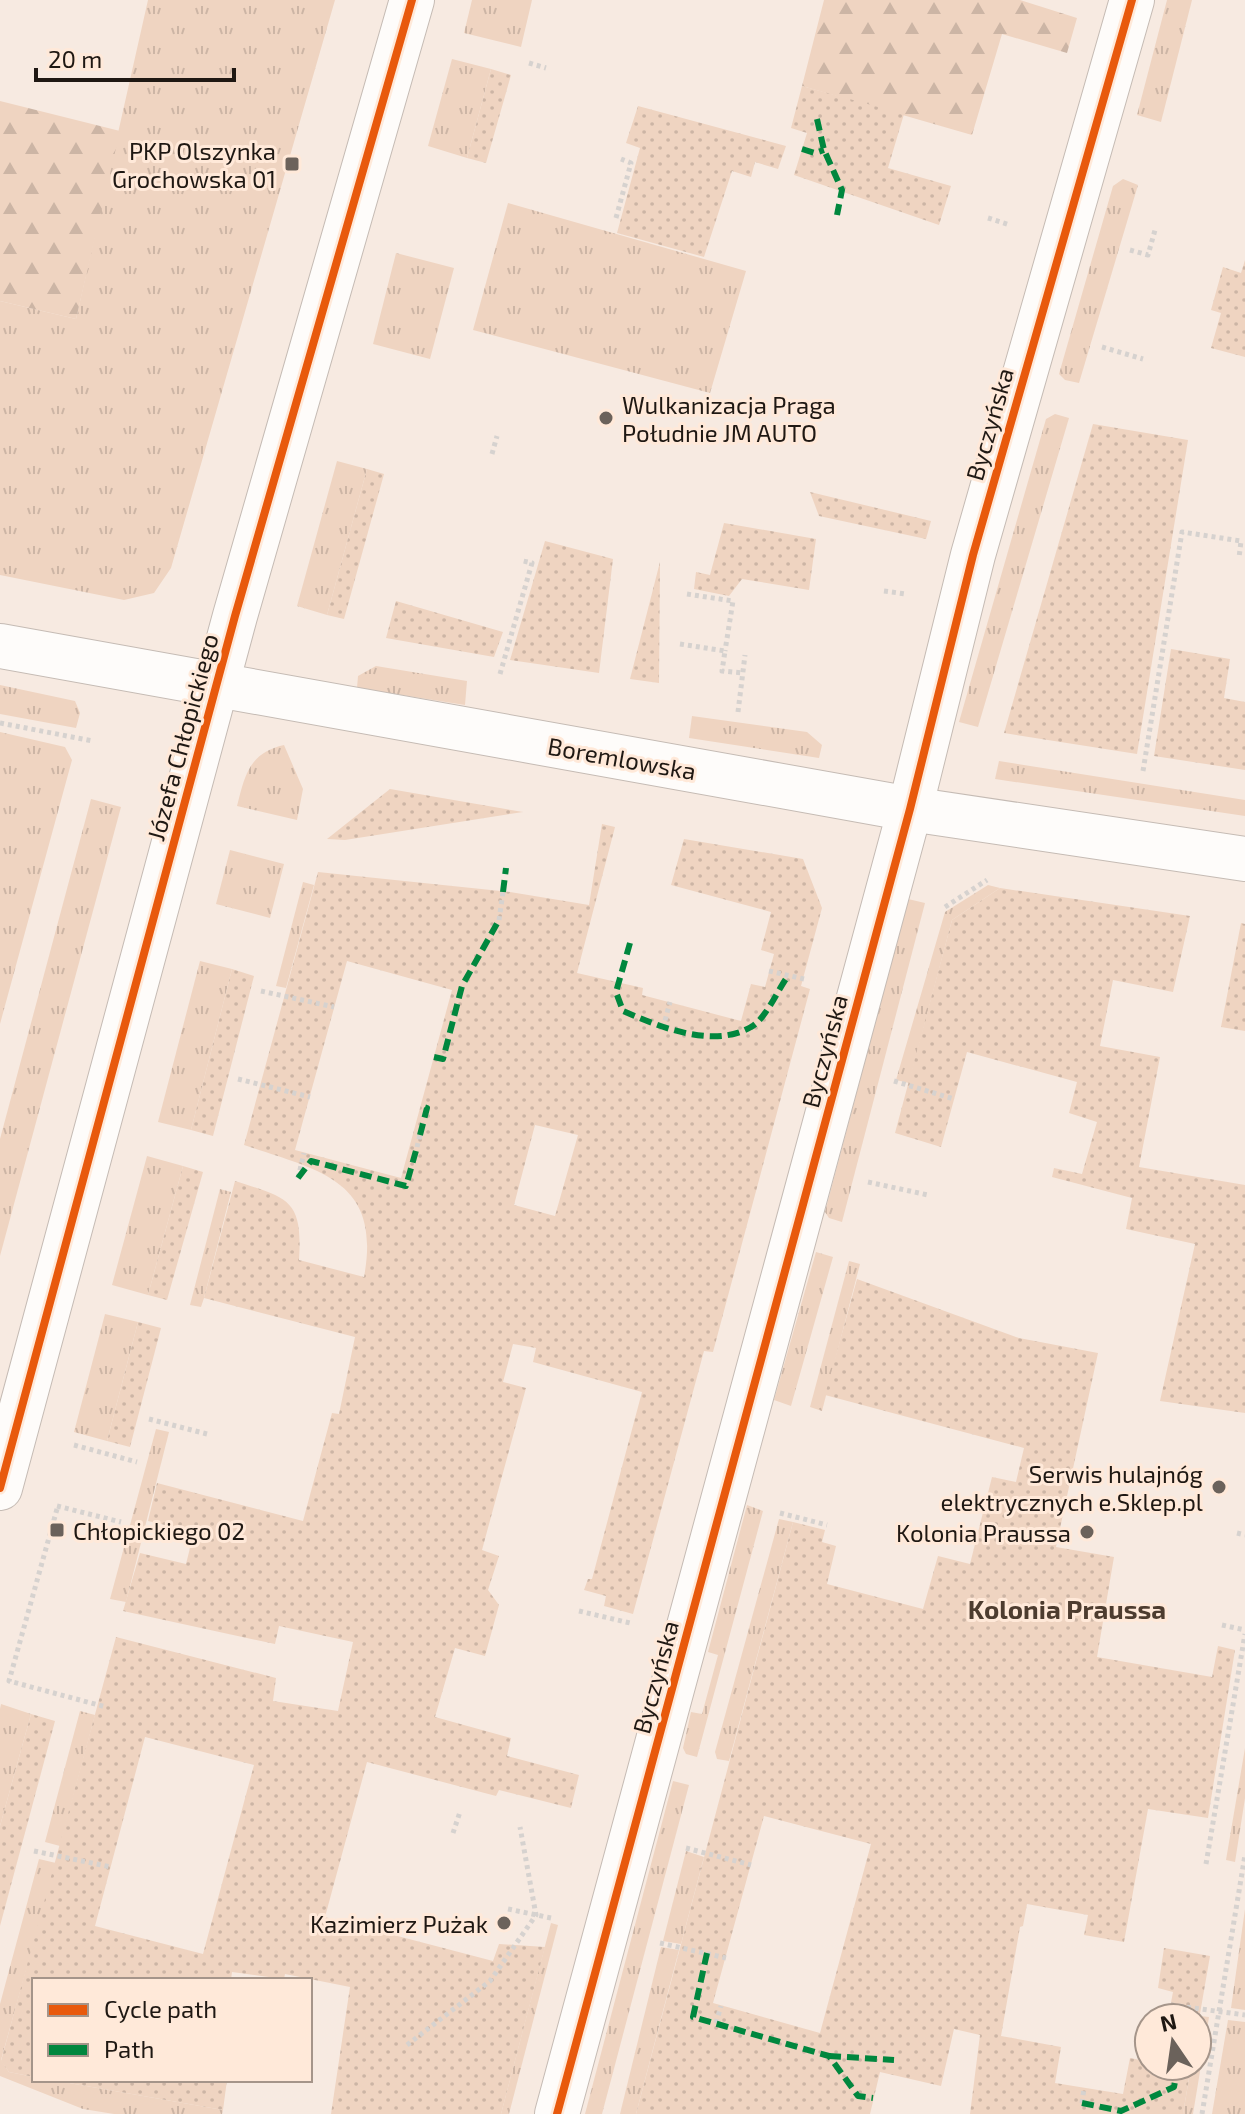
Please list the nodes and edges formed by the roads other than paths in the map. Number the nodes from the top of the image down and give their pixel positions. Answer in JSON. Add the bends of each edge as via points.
{"nodes":[{"id":1,"x":412,"y":0,"type":"edge"},
{"id":2,"x":1132,"y":0,"type":"edge"},
{"id":3,"x":0,"y":646,"type":"edge"},
{"id":4,"x":216,"y":685,"type":"junction"},
{"id":5,"x":910,"y":809,"type":"junction"},
{"id":6,"x":1245,"y":859,"type":"edge"},
{"id":7,"x":0,"y":1488,"type":"edge"},
{"id":8,"x":557,"y":2114,"type":"edge"}],
"edges":[{"from":1,"to":4,"type":"street","name":"Józefa Chłopickiego"},
{"from":2,"to":5,"type":"street","name":"Byczyńska","via":[[973,555]]},
{"from":3,"to":4,"type":"street","name":"Boremlowska"},
{"from":4,"to":5,"type":"street","name":"Boremlowska"},
{"from":4,"to":7,"type":"street","name":"Józefa Chłopickiego"},
{"from":5,"to":6,"type":"street","name":"Boremlowska"},
{"from":5,"to":8,"type":"street","name":"Byczyńska"}]}
